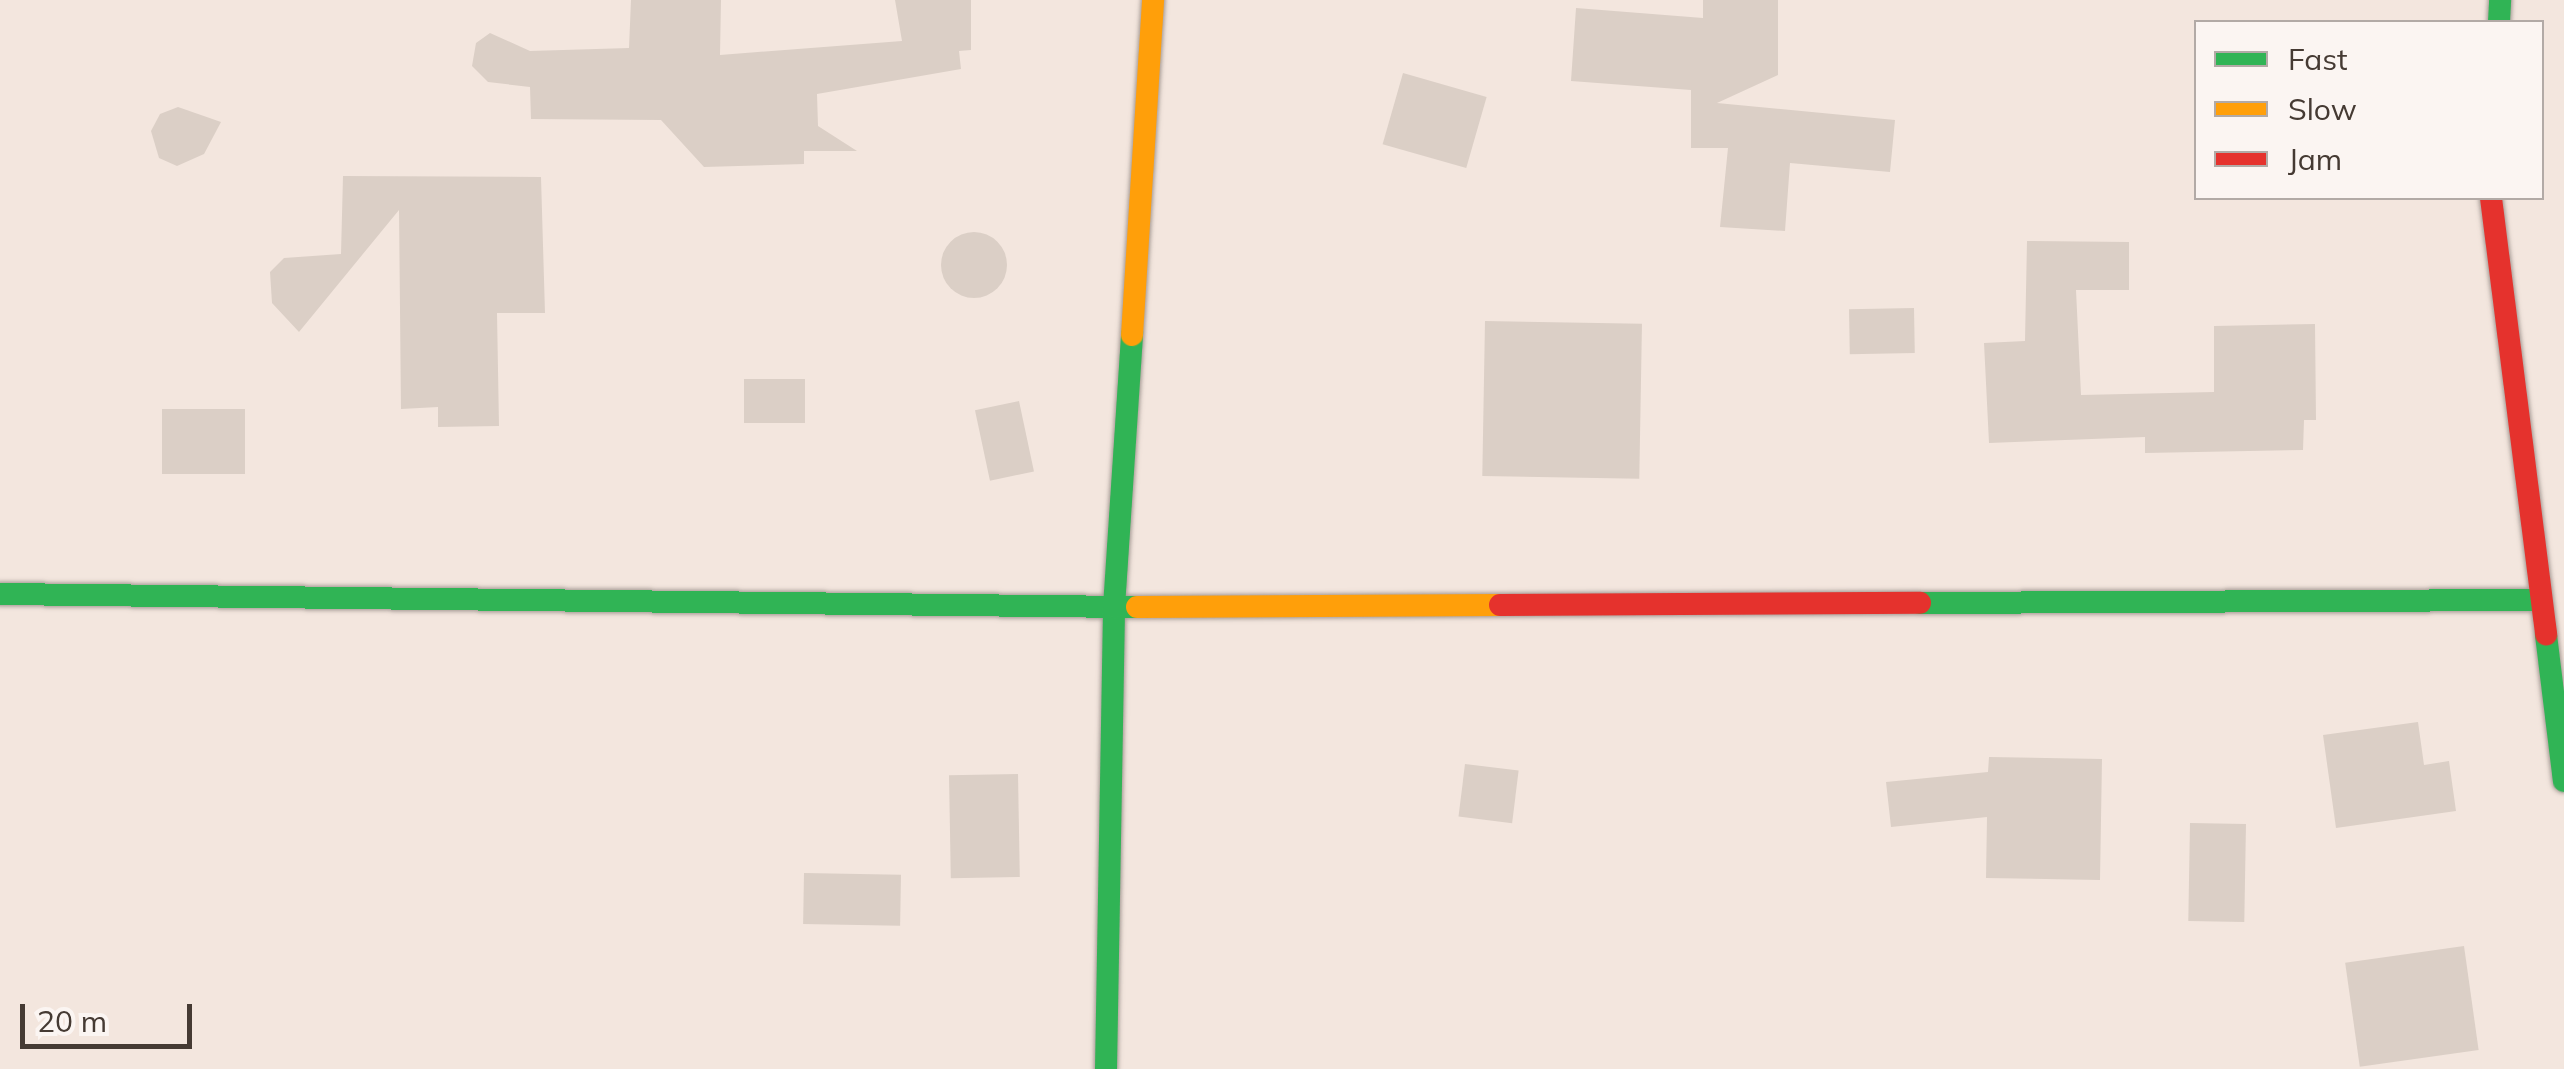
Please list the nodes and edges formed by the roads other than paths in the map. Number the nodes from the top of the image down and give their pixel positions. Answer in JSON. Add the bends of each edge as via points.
{"nodes":[{"id":1,"x":1153,"y":0,"type":"edge"},
{"id":2,"x":2491,"y":200,"type":"edge"},
{"id":3,"x":0,"y":594,"type":"edge"},
{"id":4,"x":2538,"y":600,"type":"junction"},
{"id":5,"x":1114,"y":607,"type":"junction"},
{"id":6,"x":2564,"y":782,"type":"edge"},
{"id":7,"x":1106,"y":1069,"type":"edge"}],
"edges":[{"from":1,"to":5,"type":"street"},
{"from":2,"to":4,"type":"street"},
{"from":3,"to":5,"type":"street"},
{"from":4,"to":5,"type":"street"},
{"from":4,"to":6,"type":"street"},
{"from":5,"to":7,"type":"street"}]}
